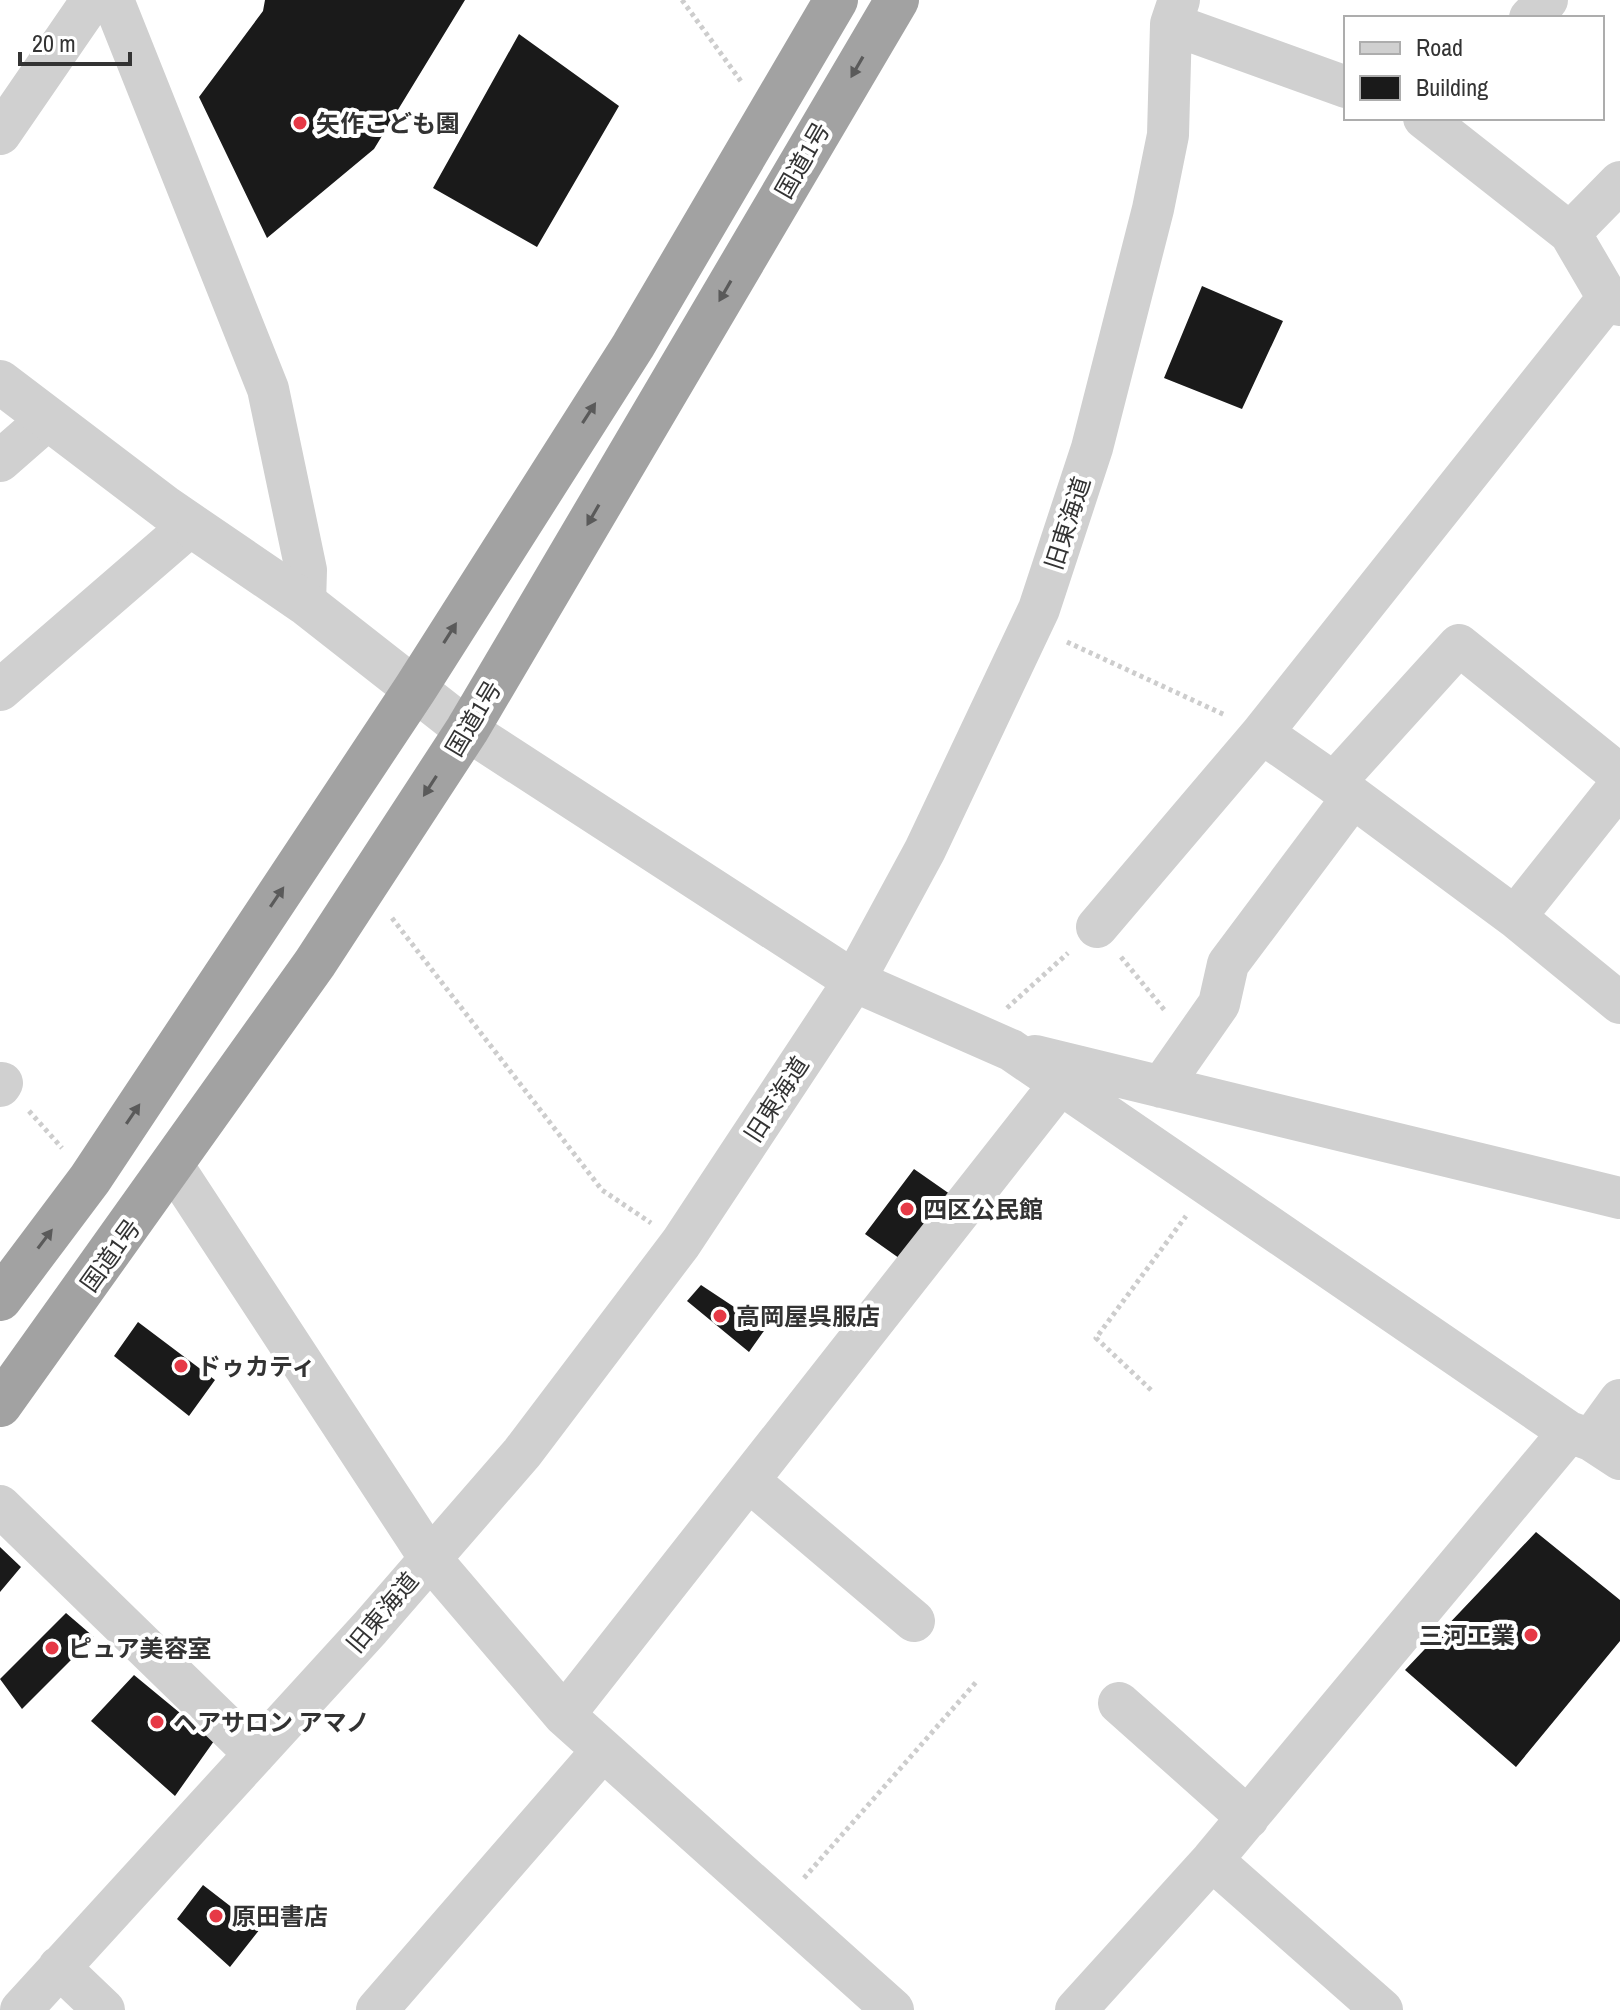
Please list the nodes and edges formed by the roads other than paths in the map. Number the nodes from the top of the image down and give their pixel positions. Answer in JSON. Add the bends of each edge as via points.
{"nodes":[{"id":1,"x":92,"y":0,"type":"edge"},
{"id":2,"x":113,"y":0,"type":"edge"},
{"id":3,"x":836,"y":0,"type":"edge"},
{"id":4,"x":897,"y":0,"type":"edge"},
{"id":5,"x":1547,"y":0,"type":"edge"},
{"id":6,"x":1175,"y":12,"type":"edge"},
{"id":7,"x":1532,"y":16,"type":"edge"},
{"id":8,"x":1344,"y":86,"type":"edge"},
{"id":9,"x":1429,"y":120,"type":"edge"},
{"id":10,"x":0,"y":134,"type":"edge"},
{"id":11,"x":1620,"y":182,"type":"edge"},
{"id":12,"x":1570,"y":233,"type":"junction"},
{"id":13,"x":1614,"y":302,"type":"edge"},
{"id":14,"x":0,"y":382,"type":"edge"},
{"id":15,"x":48,"y":419,"type":"junction"},
{"id":16,"x":0,"y":461,"type":"edge"},
{"id":17,"x":191,"y":525,"type":"junction"},
{"id":18,"x":305,"y":603,"type":"junction"},
{"id":19,"x":415,"y":689,"type":"junction"},
{"id":20,"x":0,"y":690,"type":"edge"},
{"id":21,"x":467,"y":730,"type":"junction"},
{"id":22,"x":1262,"y":733,"type":"junction"},
{"id":23,"x":1620,"y":775,"type":"edge"},
{"id":24,"x":1620,"y":785,"type":"edge"},
{"id":25,"x":1343,"y":790,"type":"junction"},
{"id":26,"x":1515,"y":917,"type":"junction"},
{"id":27,"x":1097,"y":927,"type":"road end"},
{"id":28,"x":854,"y":981,"type":"junction"},
{"id":29,"x":1620,"y":1003,"type":"edge"},
{"id":30,"x":994,"y":1043,"type":"junction"},
{"id":31,"x":1060,"y":1084,"type":"junction"},
{"id":32,"x":1161,"y":1087,"type":"junction"},
{"id":33,"x":173,"y":1166,"type":"junction"},
{"id":34,"x":1620,"y":1198,"type":"edge"},
{"id":35,"x":0,"y":1299,"type":"edge"},
{"id":36,"x":1620,"y":1400,"type":"edge"},
{"id":37,"x":0,"y":1405,"type":"edge"},
{"id":38,"x":1593,"y":1444,"type":"edge"},
{"id":39,"x":749,"y":1481,"type":"junction"},
{"id":40,"x":0,"y":1506,"type":"edge"},
{"id":41,"x":429,"y":1557,"type":"junction"},
{"id":42,"x":914,"y":1621,"type":"dead end"},
{"id":43,"x":1119,"y":1703,"type":"dead end"},
{"id":44,"x":564,"y":1715,"type":"junction"},
{"id":45,"x":603,"y":1750,"type":"junction"},
{"id":46,"x":255,"y":1754,"type":"junction"},
{"id":47,"x":1248,"y":1818,"type":"junction"},
{"id":48,"x":1212,"y":1860,"type":"junction"},
{"id":49,"x":59,"y":1967,"type":"junction"},
{"id":50,"x":21,"y":2010,"type":"edge"},
{"id":51,"x":104,"y":2010,"type":"edge"},
{"id":52,"x":377,"y":2010,"type":"edge"},
{"id":53,"x":893,"y":2010,"type":"edge"},
{"id":54,"x":1076,"y":2010,"type":"edge"},
{"id":55,"x":1382,"y":2010,"type":"edge"}],
"edges":[{"from":1,"to":10,"type":"street"},
{"from":2,"to":18,"type":"street","via":[[268,389],[306,570]]},
{"from":19,"to":3,"type":"highway","one_way":true,"via":[[633,346]]},
{"from":4,"to":21,"type":"highway","name":"国道1号","one_way":true},
{"from":5,"to":7,"type":"street"},
{"from":6,"to":8,"type":"street"},
{"from":6,"to":28,"type":"street","name":"旧東海道","via":[[1168,135],[1092,448],[1031,625],[925,850]]},
{"from":9,"to":12,"type":"street"},
{"from":11,"to":12,"type":"street"},
{"from":12,"to":13,"type":"street"},
{"from":13,"to":22,"type":"street"},
{"from":14,"to":15,"type":"street"},
{"from":15,"to":16,"type":"street"},
{"from":15,"to":17,"type":"street"},
{"from":17,"to":18,"type":"street"},
{"from":17,"to":20,"type":"street"},
{"from":18,"to":19,"type":"street"},
{"from":19,"to":21,"type":"street"},
{"from":35,"to":19,"type":"highway","one_way":true,"via":[[90,1179]]},
{"from":21,"to":28,"type":"street"},
{"from":21,"to":33,"type":"highway","name":"国道1号","one_way":true},
{"from":22,"to":25,"type":"street"},
{"from":22,"to":27,"type":"street"},
{"from":23,"to":25,"type":"street","via":[[1459,645]]},
{"from":24,"to":26,"type":"street"},
{"from":25,"to":26,"type":"street"},
{"from":25,"to":32,"type":"street","via":[[1228,964],[1219,1004]]},
{"from":26,"to":29,"type":"street"},
{"from":28,"to":30,"type":"street"},
{"from":28,"to":41,"type":"street","name":"旧東海道","via":[[681,1243],[522,1453]]},
{"from":30,"to":31,"type":"street"},
{"from":30,"to":32,"type":"street"},
{"from":31,"to":38,"type":"street"},
{"from":31,"to":39,"type":"street"},
{"from":32,"to":34,"type":"street"},
{"from":33,"to":37,"type":"highway","name":"国道1号"},
{"from":33,"to":41,"type":"street"},
{"from":36,"to":38,"type":"street"},
{"from":38,"to":47,"type":"street"},
{"from":39,"to":42,"type":"street"},
{"from":39,"to":44,"type":"street"},
{"from":40,"to":46,"type":"street"},
{"from":41,"to":44,"type":"street"},
{"from":41,"to":46,"type":"street","name":"旧東海道"},
{"from":43,"to":47,"type":"street"},
{"from":44,"to":45,"type":"street"},
{"from":45,"to":52,"type":"street"},
{"from":45,"to":53,"type":"street"},
{"from":46,"to":49,"type":"street","name":"旧東海道"},
{"from":47,"to":48,"type":"street"},
{"from":48,"to":54,"type":"street"},
{"from":48,"to":55,"type":"street"},
{"from":49,"to":50,"type":"street","name":"旧東海道"},
{"from":49,"to":51,"type":"street"}]}
